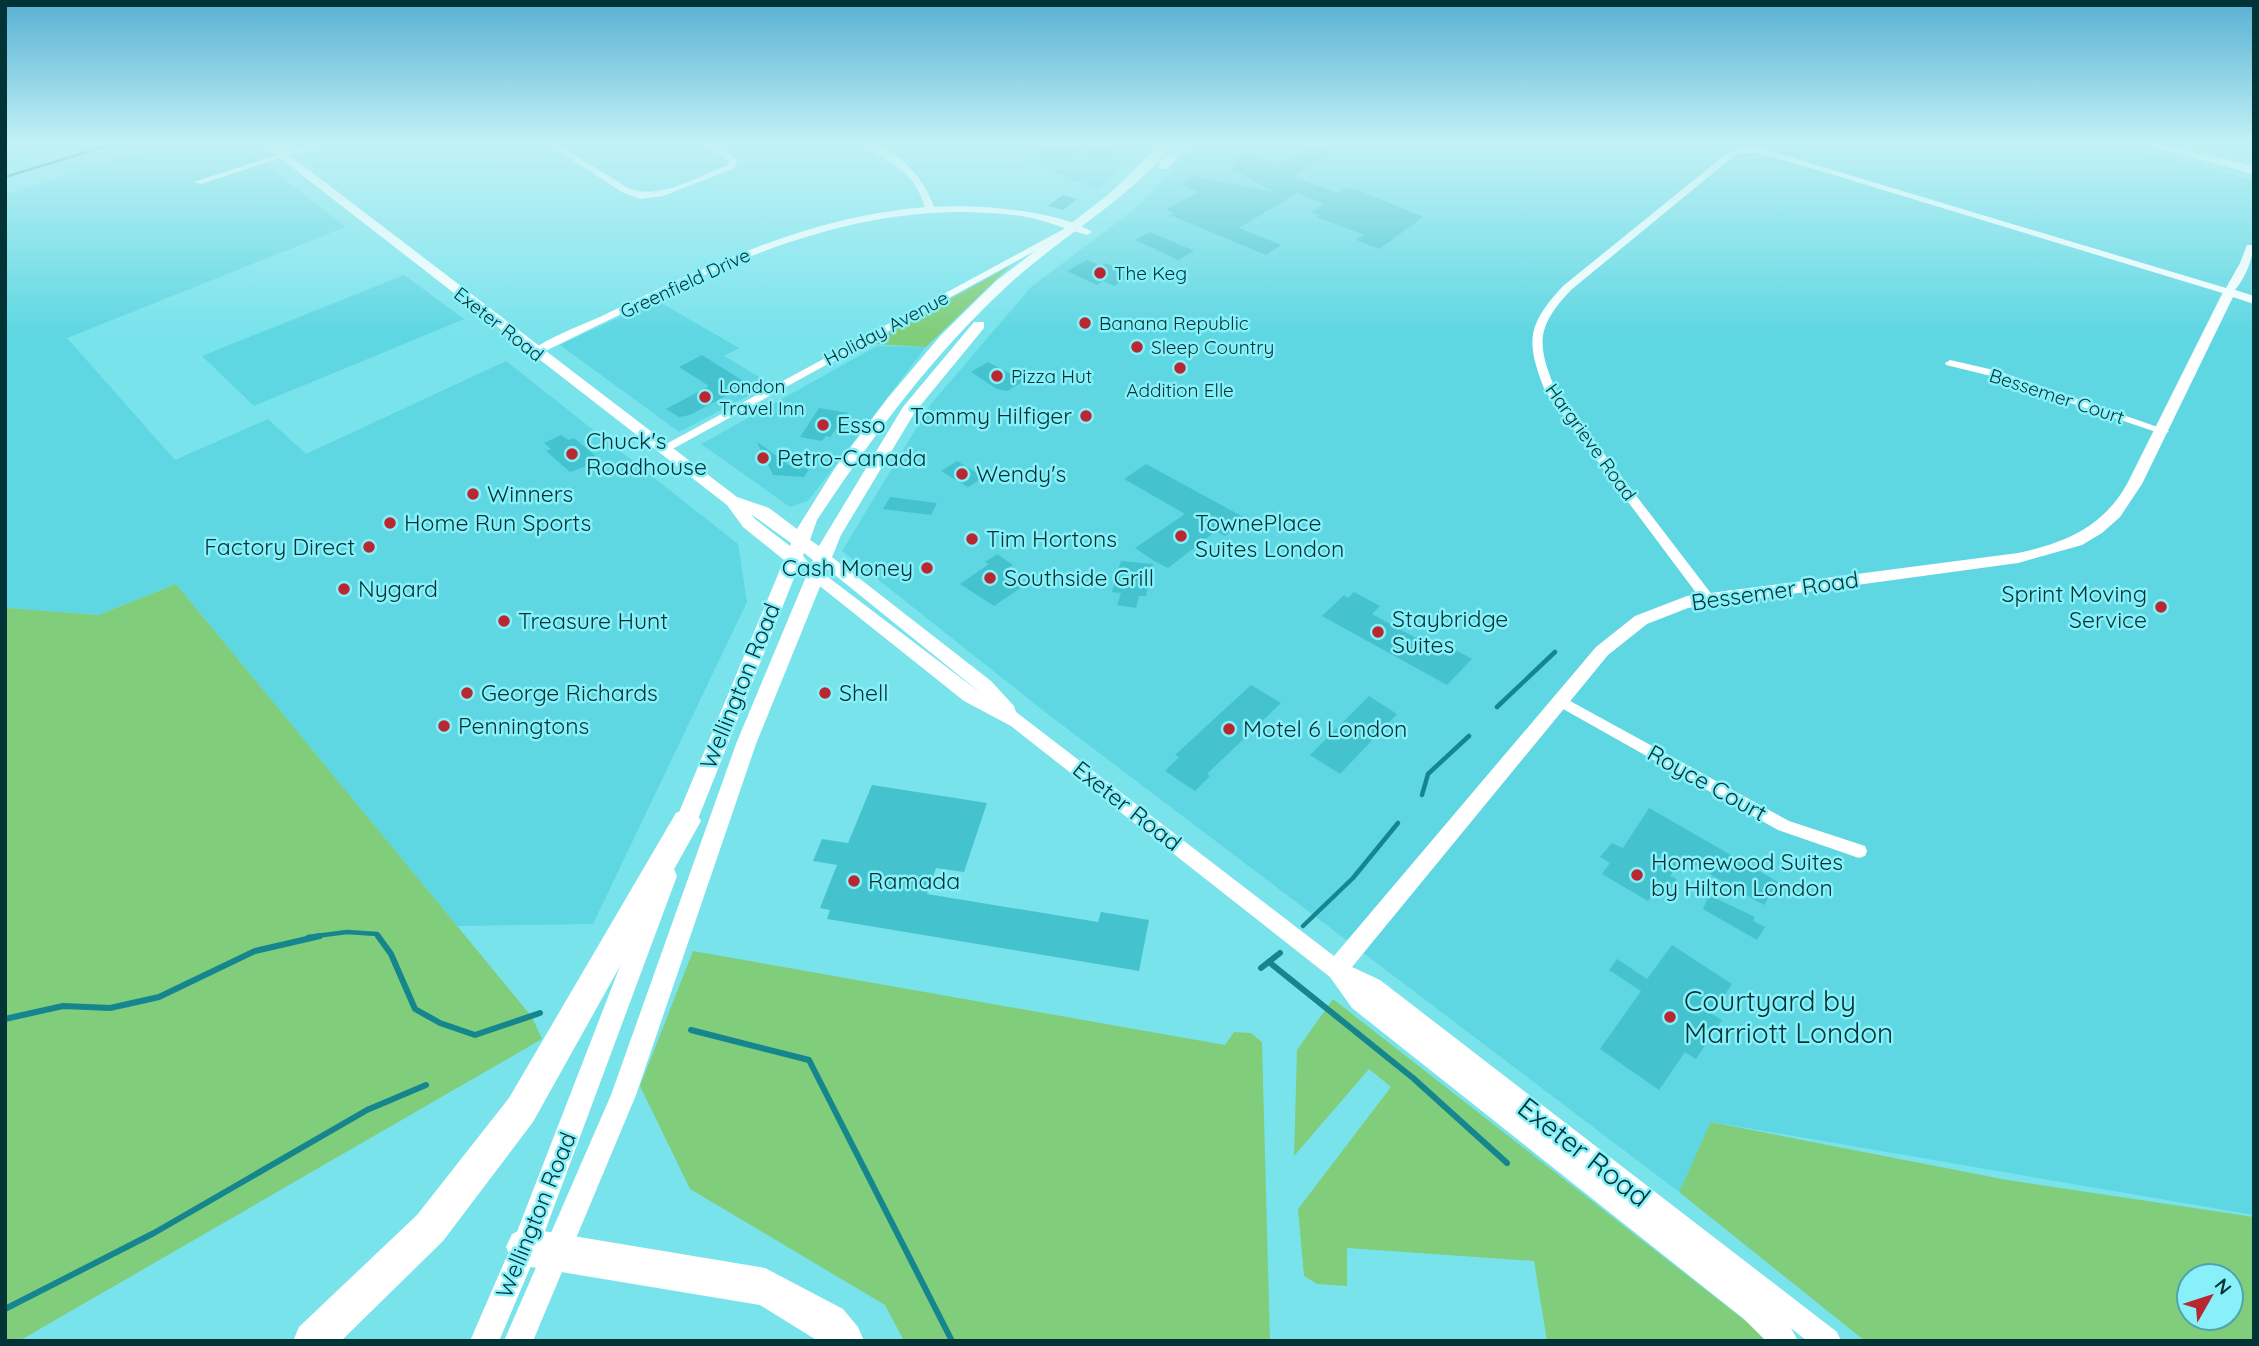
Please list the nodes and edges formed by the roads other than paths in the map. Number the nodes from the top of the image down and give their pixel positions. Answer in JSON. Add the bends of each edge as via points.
{"nodes":[{"id":1,"x":348,"y":207,"type":"edge"},
{"id":2,"x":1103,"y":207,"type":"edge"},
{"id":3,"x":1116,"y":207,"type":"edge"},
{"id":4,"x":1667,"y":207,"type":"edge"},
{"id":5,"x":1948,"y":207,"type":"edge"},
{"id":6,"x":930,"y":208,"type":"joint"},
{"id":7,"x":1080,"y":230,"type":"junction"},
{"id":8,"x":2250,"y":247,"type":"dead end"},
{"id":9,"x":2229,"y":292,"type":"junction"},
{"id":10,"x":2254,"y":300,"type":"edge"},
{"id":11,"x":535,"y":352,"type":"junction"},
{"id":12,"x":1950,"y":363,"type":"dead end"},
{"id":13,"x":2163,"y":431,"type":"junction"},
{"id":14,"x":859,"y":448,"type":"junction"},
{"id":15,"x":663,"y":449,"type":"junction"},
{"id":16,"x":796,"y":549,"type":"junction"},
{"id":17,"x":818,"y":563,"type":"junction"},
{"id":18,"x":1709,"y":599,"type":"junction"},
{"id":19,"x":1561,"y":701,"type":"junction"},
{"id":20,"x":686,"y":821,"type":"junction"},
{"id":21,"x":1859,"y":851,"type":"dead end"},
{"id":22,"x":1336,"y":970,"type":"junction"},
{"id":23,"x":541,"y":1250,"type":"junction"},
{"id":24,"x":313,"y":1341,"type":"edge"},
{"id":25,"x":484,"y":1341,"type":"edge"},
{"id":26,"x":518,"y":1341,"type":"edge"},
{"id":27,"x":844,"y":1341,"type":"edge"},
{"id":28,"x":1785,"y":1341,"type":"edge"},
{"id":29,"x":1828,"y":1341,"type":"edge"}],
"edges":[{"from":1,"to":11,"type":"main road","name":"Exeter Road"},
{"from":2,"to":7,"type":"main road","name":"Wellington Road"},
{"from":3,"to":7,"type":"main road","name":"Wellington Road"},
{"from":4,"to":18,"type":"street","name":"Hargrieve Road","via":[[1567,288],[1544,317],[1537,341],[1542,373],[1551,391]]},
{"from":5,"to":9,"type":"street","name":"Hargrieve Road"},
{"from":6,"to":7,"type":"street","name":"Greenfield Drive","via":[[1020,213]]},
{"from":6,"to":11,"type":"street","name":"Greenfield Drive","via":[[880,213],[805,230]]},
{"from":7,"to":14,"type":"main road","name":"Wellington Road","via":[[1001,284],[947,338]]},
{"from":7,"to":15,"type":"street","name":"Holiday Avenue"},
{"from":7,"to":17,"type":"main road","name":"Wellington Road","via":[[1010,293],[941,368],[870,469]]},
{"from":8,"to":9,"type":"street"},
{"from":9,"to":10,"type":"street"},
{"from":9,"to":13,"type":"street","name":"Bessemer Road"},
{"from":11,"to":15,"type":"main road","name":"Exeter Road"},
{"from":12,"to":13,"type":"street","name":"Bessemer Court","via":[[1994,373]]},
{"from":13,"to":18,"type":"street","name":"Bessemer Road","via":[[2128,495],[2108,521],[2064,545],[2018,558]]},
{"from":14,"to":16,"type":"main road","name":"Wellington Road","via":[[809,520]]},
{"from":14,"to":17,"type":"main road"},
{"from":15,"to":16,"type":"main road","name":"Exeter Road","via":[[732,501],[749,523]]},
{"from":16,"to":17,"type":"main road","name":"Exeter Road"},
{"from":16,"to":20,"type":"main road","name":"Wellington Road"},
{"from":17,"to":22,"type":"street","name":"Exeter Road","via":[[970,696],[1017,721]]},
{"from":17,"to":23,"type":"main road","name":"Wellington Road","via":[[746,744],[623,1094]]},
{"from":18,"to":19,"type":"street","name":"Bessemer Road","via":[[1654,611],[1627,626]]},
{"from":19,"to":21,"type":"street","name":"Royce Court","via":[[1784,826]]},
{"from":19,"to":22,"type":"street","name":"Bessemer Road"},
{"from":20,"to":23,"type":"main road","name":"Wellington Road"},
{"from":20,"to":24,"type":"highway","via":[[521,1110],[430,1228]]},
{"from":22,"to":28,"type":"street","name":"Exeter Road","via":[[1360,1001],[1753,1310]]},
{"from":22,"to":29,"type":"street","name":"Exeter Road","via":[[1372,987]]},
{"from":23,"to":25,"type":"main road","name":"Wellington Road"},
{"from":23,"to":26,"type":"main road","name":"Wellington Road"},
{"from":23,"to":27,"type":"highway","via":[[765,1287],[829,1323]]}]}
